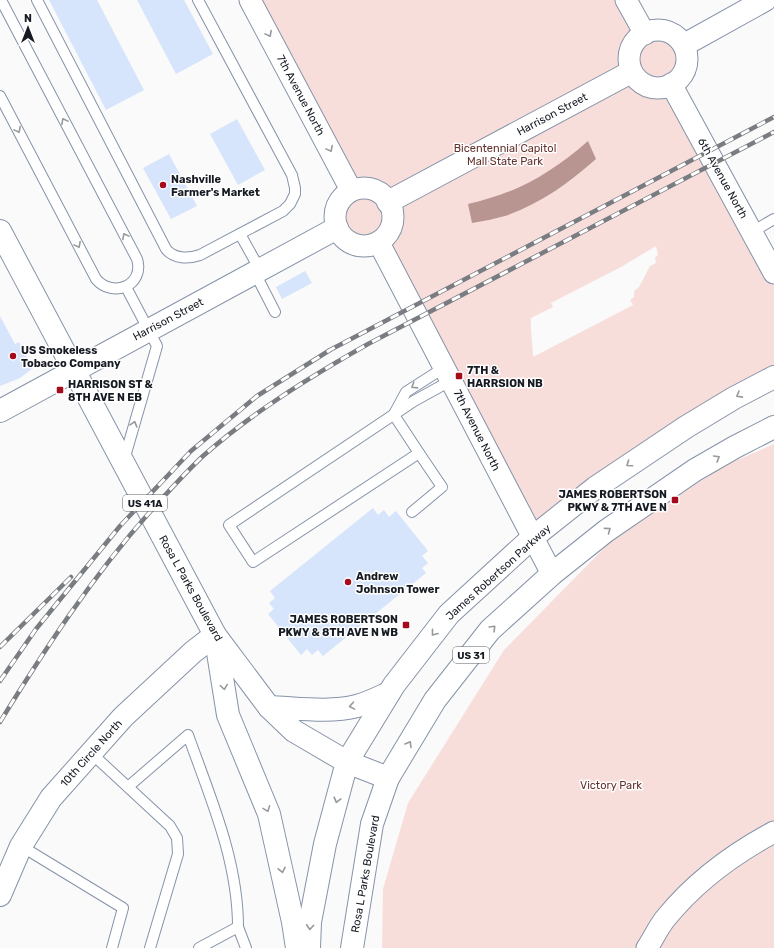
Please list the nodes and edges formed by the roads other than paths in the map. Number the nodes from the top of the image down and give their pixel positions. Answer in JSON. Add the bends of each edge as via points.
{"nodes":[{"id":1,"x":1,"y":0,"type":"edge"},
{"id":2,"x":37,"y":0,"type":"edge"},
{"id":3,"x":198,"y":0,"type":"edge"},
{"id":4,"x":250,"y":0,"type":"edge"},
{"id":5,"x":626,"y":0,"type":"edge"},
{"id":6,"x":765,"y":0,"type":"edge"},
{"id":7,"x":645,"y":34,"type":"junction"},
{"id":8,"x":684,"y":45,"type":"junction"},
{"id":9,"x":631,"y":72,"type":"junction"},
{"id":10,"x":671,"y":84,"type":"junction"},
{"id":11,"x":0,"y":96,"type":"edge"},
{"id":12,"x":351,"y":190,"type":"junction"},
{"id":13,"x":388,"y":202,"type":"junction"},
{"id":14,"x":774,"y":219,"type":"edge"},
{"id":15,"x":337,"y":228,"type":"junction"},
{"id":16,"x":0,"y":231,"type":"edge"},
{"id":17,"x":752,"y":232,"type":"junction"},
{"id":18,"x":240,"y":234,"type":"junction"},
{"id":19,"x":379,"y":243,"type":"junction"},
{"id":20,"x":257,"y":271,"type":"junction"},
{"id":21,"x":774,"y":273,"type":"edge"},
{"id":22,"x":126,"y":287,"type":"junction"},
{"id":23,"x":275,"y":312,"type":"dead end"},
{"id":24,"x":149,"y":330,"type":"junction"},
{"id":25,"x":75,"y":370,"type":"junction"},
{"id":26,"x":448,"y":373,"type":"junction"},
{"id":27,"x":774,"y":377,"type":"edge"},
{"id":28,"x":0,"y":411,"type":"edge"},
{"id":29,"x":394,"y":415,"type":"junction"},
{"id":30,"x":774,"y":427,"type":"edge"},
{"id":31,"x":419,"y":453,"type":"junction"},
{"id":32,"x":124,"y":462,"type":"junction"},
{"id":33,"x":412,"y":512,"type":"dead end"},
{"id":34,"x":532,"y":538,"type":"junction"},
{"id":35,"x":552,"y":574,"type":"junction"},
{"id":36,"x":215,"y":635,"type":"junction"},
{"id":37,"x":389,"y":693,"type":"junction"},
{"id":38,"x":269,"y":707,"type":"junction"},
{"id":39,"x":90,"y":752,"type":"junction"},
{"id":40,"x":347,"y":762,"type":"junction"},
{"id":41,"x":388,"y":778,"type":"junction"},
{"id":42,"x":129,"y":786,"type":"junction"},
{"id":43,"x":774,"y":832,"type":"edge"},
{"id":44,"x":21,"y":846,"type":"junction"},
{"id":45,"x":0,"y":896,"type":"edge"},
{"id":46,"x":238,"y":927,"type":"junction"},
{"id":47,"x":112,"y":948,"type":"edge"},
{"id":48,"x":150,"y":948,"type":"edge"},
{"id":49,"x":199,"y":948,"type":"edge"},
{"id":50,"x":246,"y":948,"type":"edge"},
{"id":51,"x":297,"y":948,"type":"edge"},
{"id":52,"x":308,"y":948,"type":"edge"},
{"id":53,"x":352,"y":948,"type":"edge"},
{"id":54,"x":647,"y":948,"type":"edge"}],
"edges":[{"from":22,"to":1,"type":"lane","one_way":true,"via":[[137,274],[137,259]]},
{"from":2,"to":18,"type":"lane","via":[[167,251],[180,257],[195,257]]},
{"from":3,"to":18,"type":"lane","via":[[295,185],[294,197],[283,211]]},
{"from":4,"to":12,"type":"street","name":"7th Avenue North","one_way":true},
{"from":5,"to":7,"type":"street"},
{"from":6,"to":8,"type":"main road"},
{"from":7,"to":8,"type":"street","via":[[657,30],[665,31],[678,37]]},
{"from":7,"to":9,"type":"street","via":[[634,43],[630,51]]},
{"from":8,"to":10,"type":"street","via":[[688,58],[686,66],[682,75]]},
{"from":9,"to":10,"type":"street","via":[[646,86],[661,88]]},
{"from":9,"to":13,"type":"main road","name":"Harrison Street"},
{"from":10,"to":17,"type":"street","name":"6th Avenue North"},
{"from":11,"to":22,"type":"lane","one_way":true,"via":[[96,279],[106,288]]},
{"from":12,"to":13,"type":"street","via":[[370,189],[378,192]]},
{"from":12,"to":15,"type":"street","via":[[341,198],[336,208]]},
{"from":13,"to":19,"type":"street","via":[[393,215],[392,225],[388,234]]},
{"from":14,"to":17,"type":"lane"},
{"from":15,"to":19,"type":"street","via":[[354,244],[364,246]]},
{"from":15,"to":20,"type":"main road","name":"Harrison Street"},
{"from":16,"to":25,"type":"main road","name":"Rosa L Parks Boulevard","number":"US 41A"},
{"from":17,"to":21,"type":"street","name":"6th Avenue North"},
{"from":18,"to":20,"type":"lane"},
{"from":19,"to":26,"type":"street","name":"7th Avenue North"},
{"from":20,"to":23,"type":"lane"},
{"from":20,"to":24,"type":"main road","name":"Harrison Street"},
{"from":22,"to":24,"type":"lane"},
{"from":24,"to":25,"type":"main road","name":"Harrison Street"},
{"from":32,"to":24,"type":"lane","one_way":true,"via":[[157,346]]},
{"from":25,"to":28,"type":"main road","name":"Harrison Street"},
{"from":25,"to":32,"type":"main road","name":"Rosa L Parks Boulevard","number":"US 41A"},
{"from":26,"to":29,"type":"lane"},
{"from":26,"to":29,"type":"lane","one_way":true,"via":[[406,392]]},
{"from":26,"to":34,"type":"street","name":"7th Avenue North"},
{"from":27,"to":34,"type":"main road","name":"James Robertson Parkway","one_way":true,"via":[[660,443],[595,488]]},
{"from":29,"to":31,"type":"lane"},
{"from":29,"to":31,"type":"lane","via":[[228,525],[253,562]]},
{"from":35,"to":30,"type":"main road","number":"US 31","one_way":true,"via":[[606,531],[695,470]]},
{"from":31,"to":33,"type":"lane","via":[[442,487]]},
{"from":32,"to":36,"type":"main road","name":"Rosa L Parks Boulevard","number":"US 41A"},
{"from":34,"to":35,"type":"street","name":"7th Avenue North"},
{"from":34,"to":37,"type":"main road","name":"James Robertson Parkway","one_way":true,"via":[[449,614]]},
{"from":41,"to":35,"type":"main road","number":"US 31","one_way":true,"via":[[435,700],[490,630]]},
{"from":36,"to":38,"type":"main road","name":"Rosa L Parks Boulevard","number":"US 41A"},
{"from":36,"to":39,"type":"main road","name":"10th Circle North","via":[[123,717]]},
{"from":36,"to":51,"type":"main road","one_way":true,"via":[[228,716],[269,814]]},
{"from":37,"to":38,"type":"main road","one_way":true,"via":[[357,706],[326,710]]},
{"from":37,"to":40,"type":"main road","name":"James Robertson Parkway"},
{"from":38,"to":40,"type":"main road","name":"Rosa L Parks Boulevard","number":"US 41A","via":[[294,731]]},
{"from":39,"to":42,"type":"lane"},
{"from":39,"to":44,"type":"main road","name":"10th Circle North","via":[[51,798]]},
{"from":40,"to":41,"type":"main road","number":"US 41A"},
{"from":40,"to":52,"type":"main road","one_way":true,"via":[[325,844],[310,922]]},
{"from":41,"to":53,"type":"main road","name":"Rosa L Parks Boulevard","number":"US 31","via":[[372,824]]},
{"from":42,"to":46,"type":"lane","via":[[188,735],[224,836],[238,899]]},
{"from":42,"to":48,"type":"lane","via":[[170,826],[176,838],[178,854]]},
{"from":43,"to":54,"type":"street","via":[[745,848],[703,881],[664,920]]},
{"from":44,"to":45,"type":"main road","name":"10th Circle North"},
{"from":44,"to":47,"type":"lane","via":[[123,908]]},
{"from":46,"to":49,"type":"lane"},
{"from":46,"to":50,"type":"lane"}]}
